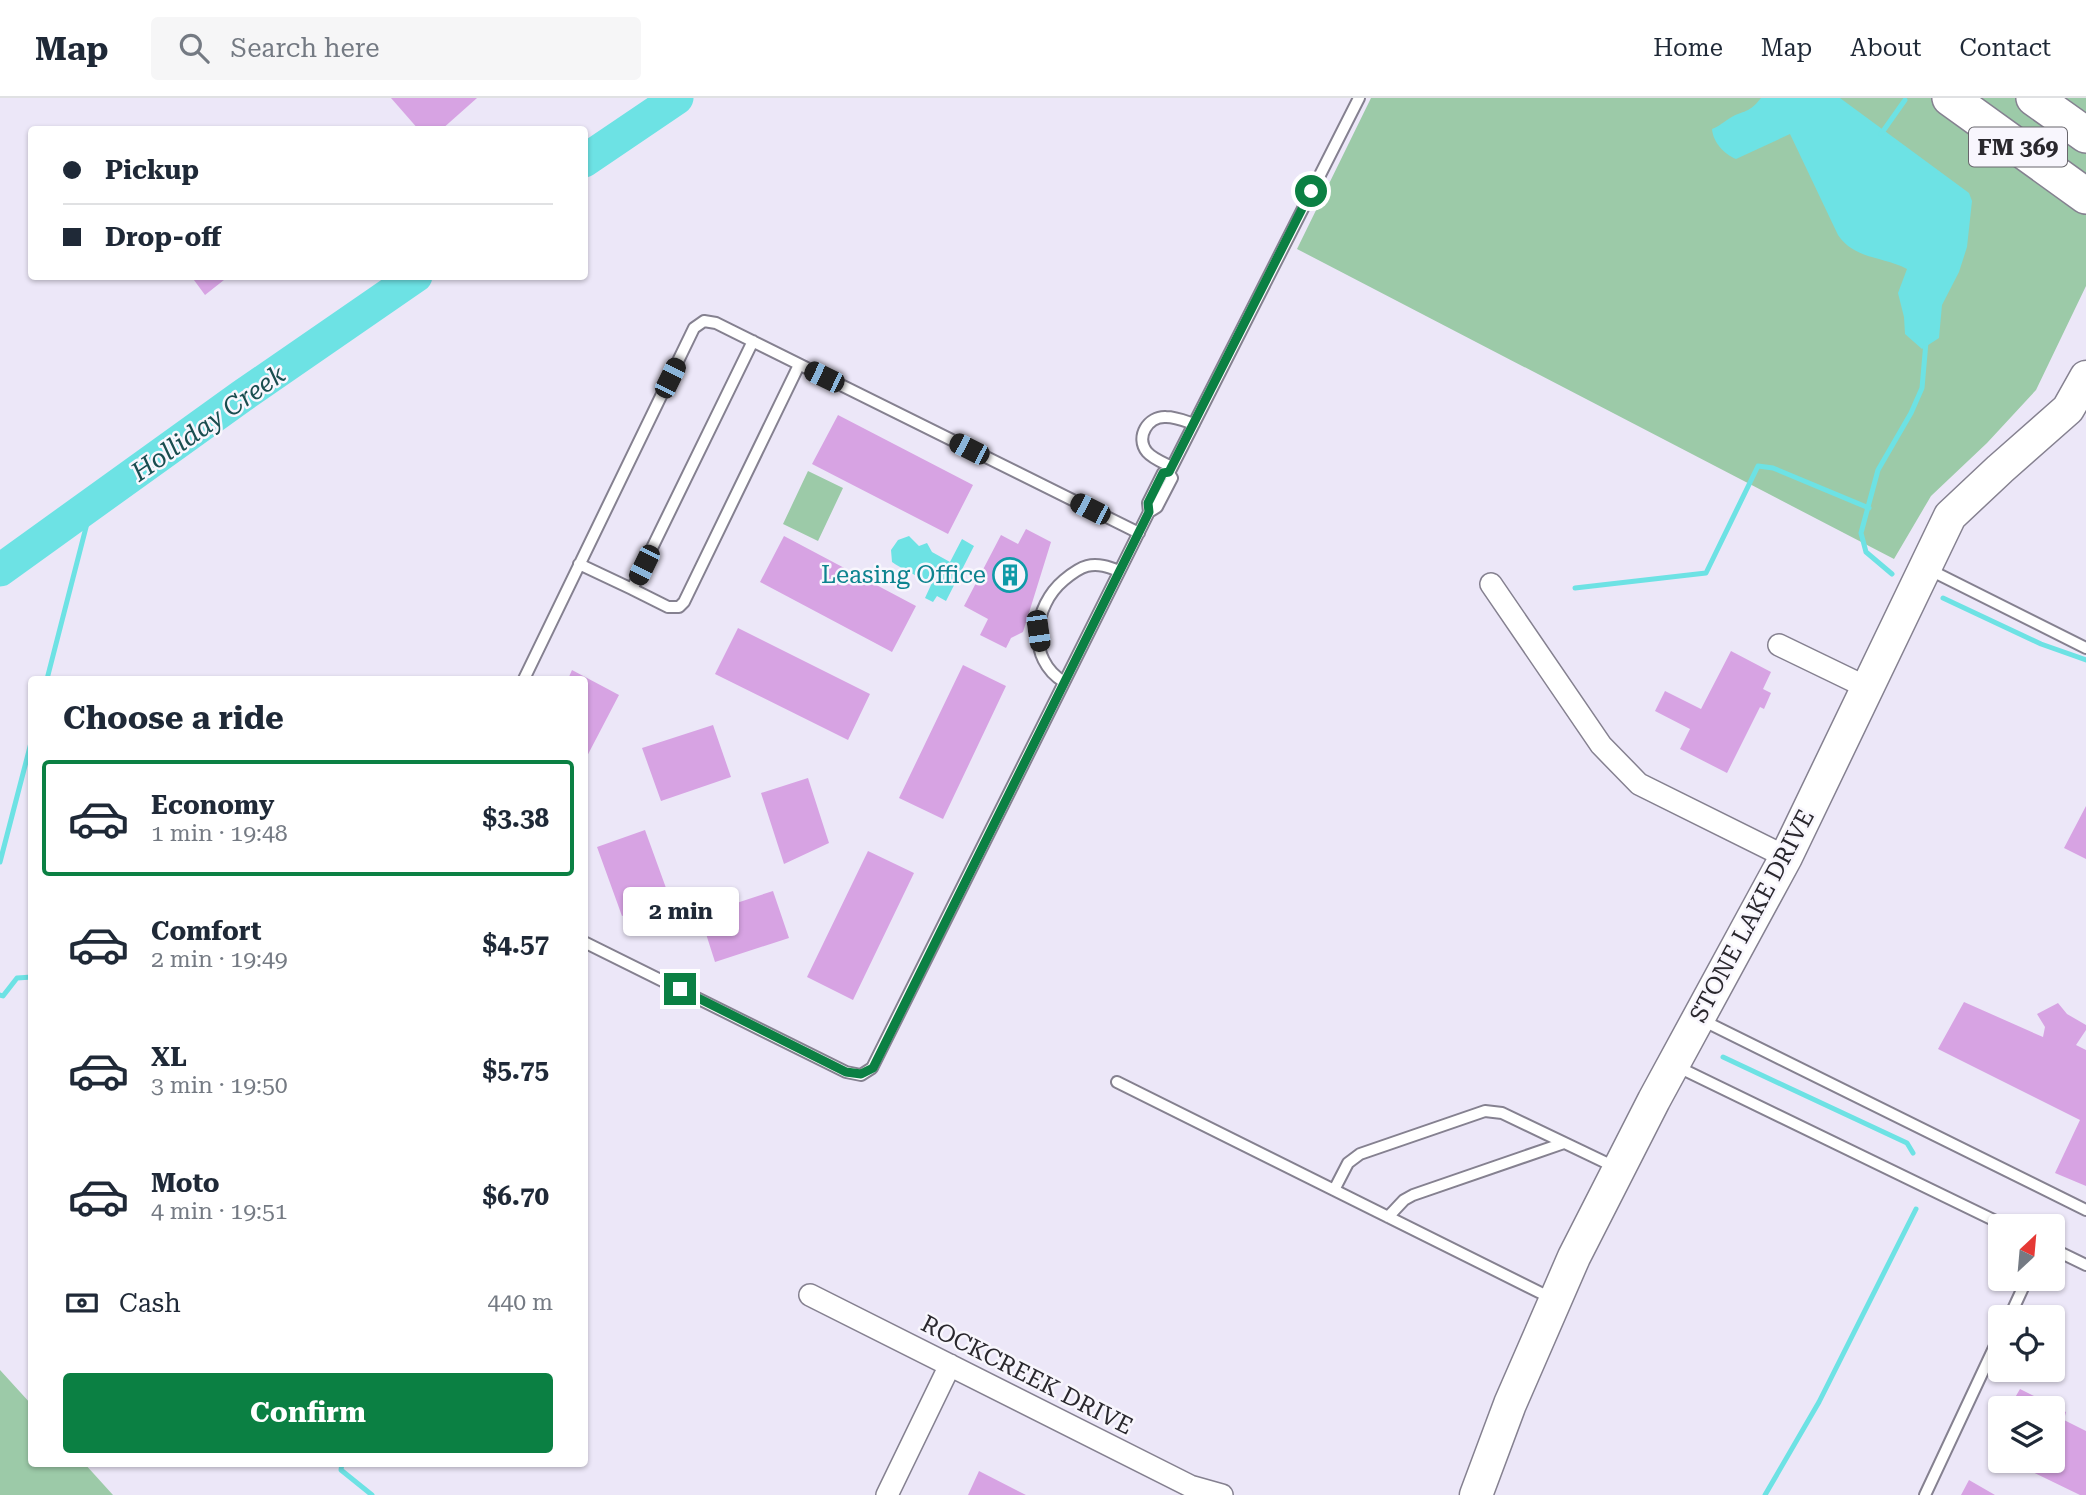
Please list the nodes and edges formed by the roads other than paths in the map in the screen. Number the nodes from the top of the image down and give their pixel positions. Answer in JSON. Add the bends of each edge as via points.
{"nodes":[{"id":1,"x":1359,"y":98,"type":"edge"},
{"id":2,"x":1950,"y":98,"type":"edge"},
{"id":3,"x":2034,"y":98,"type":"edge"},
{"id":4,"x":2086,"y":135,"type":"edge"},
{"id":5,"x":2086,"y":196,"type":"edge"},
{"id":6,"x":753,"y":341,"type":"junction"},
{"id":7,"x":799,"y":365,"type":"junction"},
{"id":8,"x":2086,"y":377,"type":"edge"},
{"id":9,"x":1194,"y":424,"type":"junction"},
{"id":10,"x":1171,"y":470,"type":"junction"},
{"id":11,"x":1139,"y":533,"type":"junction"},
{"id":12,"x":579,"y":564,"type":"junction"},
{"id":13,"x":1926,"y":568,"type":"junction"},
{"id":14,"x":1119,"y":571,"type":"junction"},
{"id":15,"x":1491,"y":584,"type":"dead end"},
{"id":16,"x":632,"y":589,"type":"junction"},
{"id":17,"x":1779,"y":645,"type":"dead end"},
{"id":18,"x":2086,"y":648,"type":"edge"},
{"id":19,"x":525,"y":676,"type":"edge"},
{"id":20,"x":1064,"y":682,"type":"junction"},
{"id":21,"x":1868,"y":688,"type":"junction"},
{"id":22,"x":1786,"y":857,"type":"junction"},
{"id":23,"x":588,"y":944,"type":"edge"},
{"id":24,"x":1698,"y":1018,"type":"junction"},
{"id":25,"x":1673,"y":1065,"type":"junction"},
{"id":26,"x":1117,"y":1082,"type":"dead end"},
{"id":27,"x":1564,"y":1143,"type":"junction"},
{"id":28,"x":1619,"y":1169,"type":"junction"},
{"id":29,"x":1334,"y":1190,"type":"junction"},
{"id":30,"x":2086,"y":1210,"type":"edge"},
{"id":31,"x":1388,"y":1217,"type":"junction"},
{"id":32,"x":1988,"y":1217,"type":"edge"},
{"id":33,"x":2065,"y":1255,"type":"edge"},
{"id":34,"x":2086,"y":1265,"type":"edge"},
{"id":35,"x":810,"y":1295,"type":"dead end"},
{"id":36,"x":1556,"y":1300,"type":"junction"},
{"id":37,"x":1988,"y":1361,"type":"edge"},
{"id":38,"x":950,"y":1365,"type":"junction"},
{"id":39,"x":887,"y":1495,"type":"edge"},
{"id":40,"x":1222,"y":1495,"type":"edge"},
{"id":41,"x":1476,"y":1495,"type":"edge"},
{"id":42,"x":1925,"y":1495,"type":"edge"}],
"edges":[{"from":1,"to":9,"type":"lane"},
{"from":2,"to":5,"type":"main road","number":"FM 369"},
{"from":3,"to":4,"type":"main road","number":"FM 369"},
{"from":6,"to":7,"type":"lane"},
{"from":6,"to":12,"type":"lane","via":[[716,323],[704,321],[694,328]]},
{"from":6,"to":16,"type":"lane"},
{"from":7,"to":11,"type":"lane"},
{"from":7,"to":16,"type":"lane","via":[[684,601],[679,607],[668,607]]},
{"from":8,"to":13,"type":"street","name":"STONE LAKE DRIVE","via":[[2068,409],[1950,516]]},
{"from":9,"to":10,"type":"lane"},
{"from":9,"to":10,"type":"lane","via":[[1163,416],[1144,429],[1147,452]]},
{"from":10,"to":11,"type":"lane","via":[[1172,478],[1157,508],[1149,512]]},
{"from":11,"to":14,"type":"lane"},
{"from":12,"to":16,"type":"lane"},
{"from":12,"to":19,"type":"lane"},
{"from":13,"to":18,"type":"lane"},
{"from":13,"to":21,"type":"street","name":"STONE LAKE DRIVE"},
{"from":14,"to":20,"type":"lane"},
{"from":14,"to":20,"type":"lane","via":[[1087,566],[1071,574],[1046,600],[1038,631],[1043,662]]},
{"from":15,"to":22,"type":"street","via":[[1601,745],[1639,783]]},
{"from":17,"to":21,"type":"street"},
{"from":20,"to":23,"type":"lane","via":[[873,1068],[861,1074],[846,1072]]},
{"from":21,"to":22,"type":"street","name":"STONE LAKE DRIVE"},
{"from":22,"to":24,"type":"street","name":"STONE LAKE DRIVE"},
{"from":24,"to":25,"type":"street","name":"STONE LAKE DRIVE"},
{"from":24,"to":30,"type":"lane"},
{"from":25,"to":28,"type":"street","name":"STONE LAKE DRIVE"},
{"from":25,"to":32,"type":"lane"},
{"from":26,"to":29,"type":"lane"},
{"from":27,"to":28,"type":"lane"},
{"from":27,"to":29,"type":"lane","via":[[1502,1113],[1485,1111],[1360,1154]]},
{"from":27,"to":31,"type":"lane","via":[[1413,1195]]},
{"from":28,"to":36,"type":"street","name":"STONE LAKE DRIVE"},
{"from":29,"to":31,"type":"lane"},
{"from":31,"to":36,"type":"lane"},
{"from":33,"to":34,"type":"lane"},
{"from":35,"to":38,"type":"street","name":"ROCKCREEK DRIVE"},
{"from":36,"to":41,"type":"street","name":"STONE LAKE DRIVE"},
{"from":37,"to":42,"type":"lane"},
{"from":38,"to":39,"type":"street"},
{"from":38,"to":40,"type":"street","name":"ROCKCREEK DRIVE","via":[[1190,1486]]}]}
